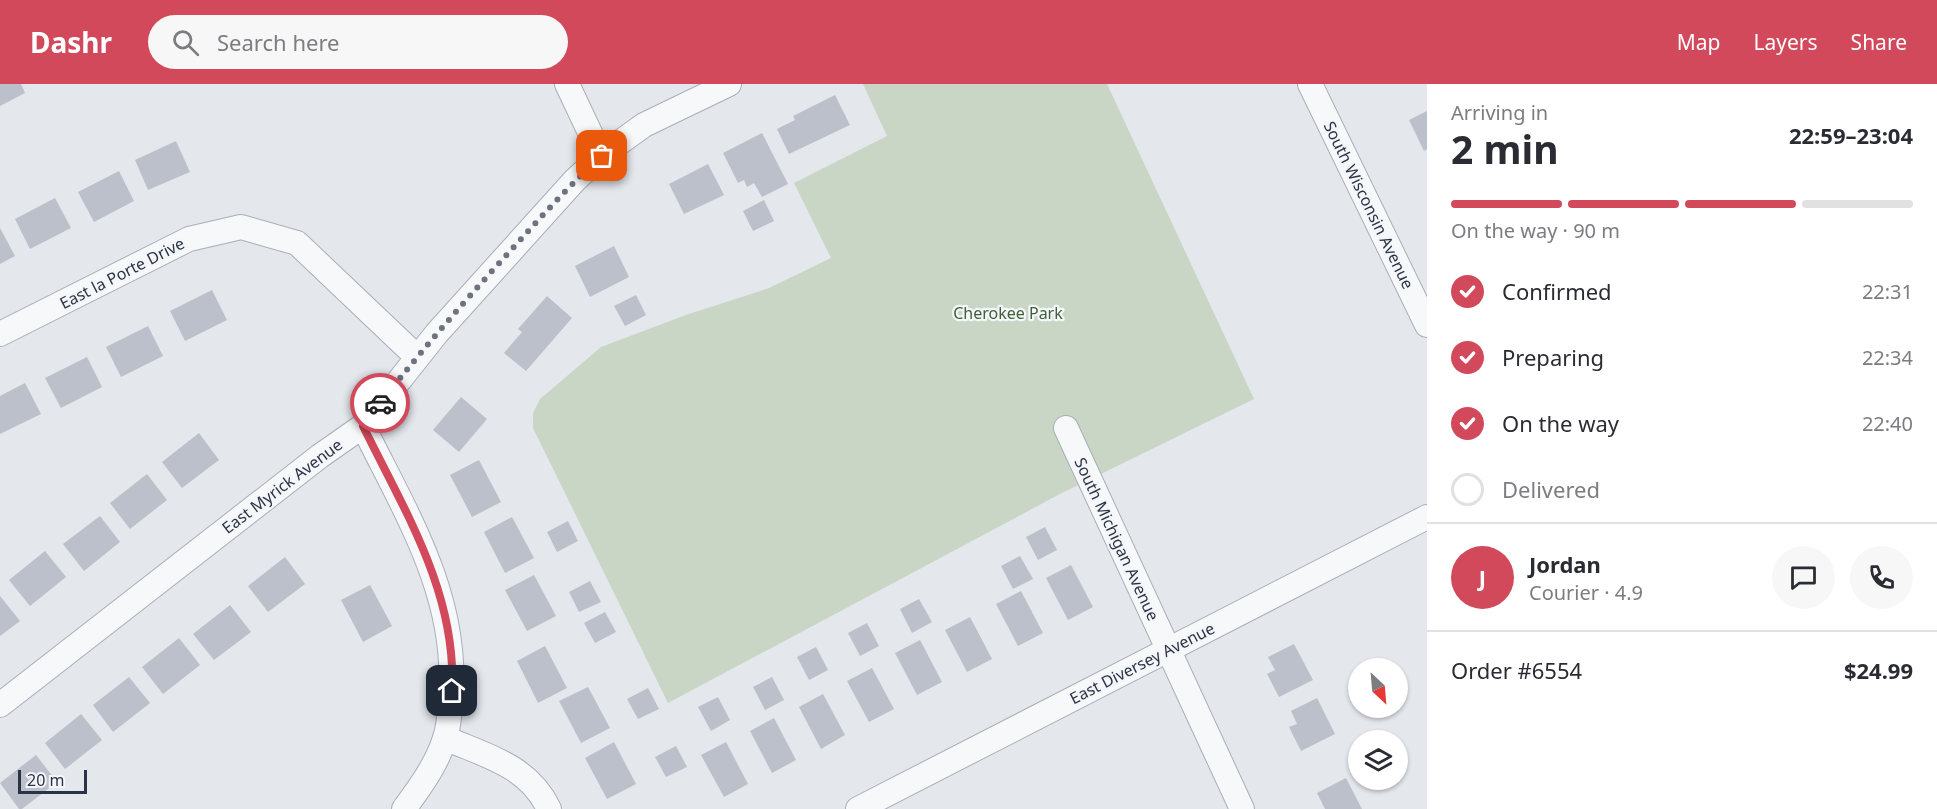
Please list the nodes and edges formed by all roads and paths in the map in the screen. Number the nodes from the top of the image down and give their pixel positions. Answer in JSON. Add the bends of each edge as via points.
{"nodes":[{"id":1,"x":567,"y":84,"type":"edge"},
{"id":2,"x":729,"y":84,"type":"edge"},
{"id":3,"x":1310,"y":84,"type":"edge"},
{"id":4,"x":602,"y":156,"type":"junction"},
{"id":5,"x":1427,"y":325,"type":"edge"},
{"id":6,"x":0,"y":334,"type":"edge"},
{"id":7,"x":417,"y":357,"type":"junction"},
{"id":8,"x":363,"y":426,"type":"junction"},
{"id":9,"x":1066,"y":428,"type":"dead end"},
{"id":10,"x":1427,"y":517,"type":"edge"},
{"id":11,"x":1168,"y":650,"type":"junction"},
{"id":12,"x":0,"y":705,"type":"edge"},
{"id":13,"x":445,"y":738,"type":"junction"},
{"id":14,"x":903,"y":799,"type":"edge"},
{"id":15,"x":404,"y":809,"type":"edge"},
{"id":16,"x":549,"y":809,"type":"edge"},
{"id":17,"x":858,"y":809,"type":"edge"},
{"id":18,"x":1242,"y":809,"type":"edge"}],
"edges":[{"from":1,"to":4,"type":"street"},
{"from":2,"to":4,"type":"street","name":"East Myrick Avenue","via":[[644,125]]},
{"from":3,"to":5,"type":"street","name":"South Wisconsin Avenue"},
{"from":4,"to":7,"type":"street","name":"East Myrick Avenue","via":[[550,207]]},
{"from":6,"to":7,"type":"street","name":"East la Porte Drive","via":[[189,239],[242,227],[297,243]]},
{"from":7,"to":8,"type":"street","name":"East Myrick Avenue"},
{"from":8,"to":12,"type":"street","name":"East Myrick Avenue"},
{"from":8,"to":13,"type":"street","via":[[439,589],[453,670]]},
{"from":9,"to":11,"type":"street","name":"South Michigan Avenue"},
{"from":10,"to":11,"type":"street","name":"East Diversey Avenue"},
{"from":11,"to":14,"type":"street","name":"East Diversey Avenue"},
{"from":11,"to":18,"type":"street","name":"South Michigan Avenue"},
{"from":13,"to":15,"type":"street","via":[[432,767]]},
{"from":13,"to":16,"type":"street","via":[[519,771]]},
{"from":14,"to":17,"type":"street","name":"East Diversey Avenue"}]}
